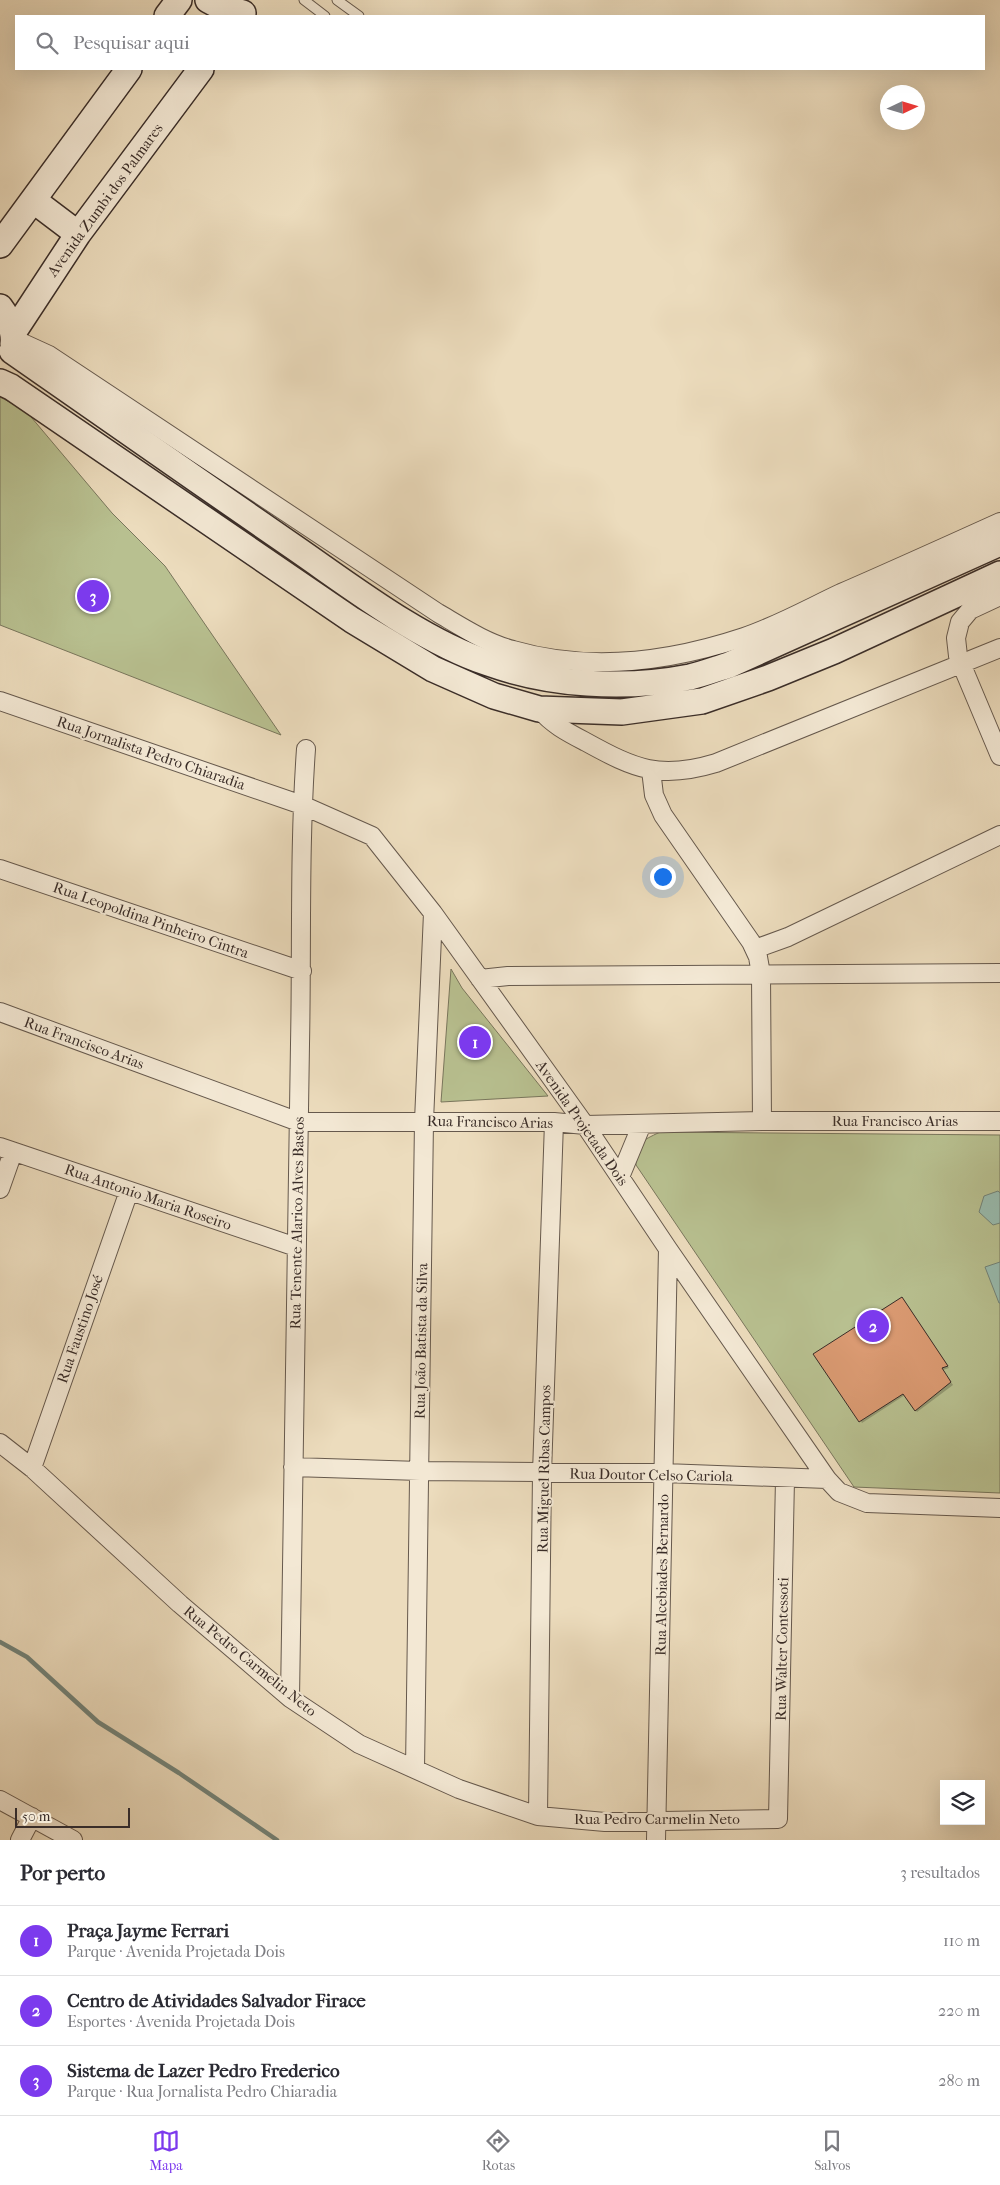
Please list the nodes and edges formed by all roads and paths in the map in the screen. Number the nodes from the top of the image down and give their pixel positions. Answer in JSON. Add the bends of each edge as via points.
{"nodes":[{"id":1,"x":178,"y":0,"type":"edge"},
{"id":2,"x":208,"y":0,"type":"edge"},
{"id":3,"x":304,"y":0,"type":"edge"},
{"id":4,"x":337,"y":0,"type":"edge"},
{"id":5,"x":245,"y":10,"type":"edge"},
{"id":6,"x":168,"y":15,"type":"edge"},
{"id":7,"x":324,"y":15,"type":"edge"},
{"id":8,"x":358,"y":15,"type":"edge"},
{"id":9,"x":127,"y":70,"type":"edge"},
{"id":10,"x":200,"y":70,"type":"edge"},
{"id":11,"x":33,"y":200,"type":"junction"},
{"id":12,"x":78,"y":234,"type":"junction"},
{"id":13,"x":0,"y":245,"type":"edge"},
{"id":14,"x":0,"y":308,"type":"edge"},
{"id":15,"x":13,"y":341,"type":"junction"},
{"id":16,"x":0,"y":373,"type":"edge"},
{"id":17,"x":0,"y":382,"type":"edge"},
{"id":18,"x":1000,"y":522,"type":"edge"},
{"id":19,"x":1000,"y":543,"type":"edge"},
{"id":20,"x":1000,"y":574,"type":"edge"},
{"id":21,"x":1000,"y":590,"type":"edge"},
{"id":22,"x":958,"y":594,"type":"junction"},
{"id":23,"x":1000,"y":596,"type":"edge"},
{"id":24,"x":1000,"y":648,"type":"edge"},
{"id":25,"x":962,"y":665,"type":"junction"},
{"id":26,"x":0,"y":701,"type":"edge"},
{"id":27,"x":539,"y":709,"type":"junction"},
{"id":28,"x":306,"y":749,"type":"dead end"},
{"id":29,"x":1000,"y":756,"type":"edge"},
{"id":30,"x":652,"y":770,"type":"junction"},
{"id":31,"x":302,"y":805,"type":"junction"},
{"id":32,"x":1000,"y":835,"type":"edge"},
{"id":33,"x":0,"y":869,"type":"edge"},
{"id":34,"x":432,"y":913,"type":"junction"},
{"id":35,"x":755,"y":949,"type":"junction"},
{"id":36,"x":302,"y":972,"type":"junction"},
{"id":37,"x":1000,"y":972,"type":"edge"},
{"id":38,"x":761,"y":974,"type":"junction"},
{"id":39,"x":480,"y":980,"type":"junction"},
{"id":40,"x":0,"y":1012,"type":"edge"},
{"id":41,"x":424,"y":1121,"type":"junction"},
{"id":42,"x":762,"y":1121,"type":"junction"},
{"id":43,"x":1000,"y":1121,"type":"edge"},
{"id":44,"x":299,"y":1122,"type":"junction"},
{"id":45,"x":554,"y":1122,"type":"junction"},
{"id":46,"x":642,"y":1124,"type":"junction"},
{"id":47,"x":585,"y":1125,"type":"junction"},
{"id":48,"x":6,"y":1150,"type":"edge"},
{"id":49,"x":620,"y":1177,"type":"junction"},
{"id":50,"x":0,"y":1189,"type":"edge"},
{"id":51,"x":129,"y":1191,"type":"junction"},
{"id":52,"x":296,"y":1247,"type":"junction"},
{"id":53,"x":668,"y":1249,"type":"junction"},
{"id":54,"x":0,"y":1444,"type":"edge"},
{"id":55,"x":293,"y":1467,"type":"junction"},
{"id":56,"x":32,"y":1468,"type":"junction"},
{"id":57,"x":420,"y":1471,"type":"junction"},
{"id":58,"x":542,"y":1473,"type":"junction"},
{"id":59,"x":664,"y":1473,"type":"junction"},
{"id":60,"x":785,"y":1479,"type":"junction"},
{"id":61,"x":827,"y":1479,"type":"junction"},
{"id":62,"x":1000,"y":1508,"type":"edge"},
{"id":63,"x":290,"y":1698,"type":"junction"},
{"id":64,"x":415,"y":1769,"type":"junction"},
{"id":65,"x":0,"y":1800,"type":"edge"},
{"id":66,"x":538,"y":1816,"type":"junction"},
{"id":67,"x":32,"y":1817,"type":"junction"},
{"id":68,"x":778,"y":1819,"type":"joint"},
{"id":69,"x":656,"y":1820,"type":"junction"},
{"id":70,"x":20,"y":1840,"type":"edge"},
{"id":71,"x":73,"y":1840,"type":"edge"},
{"id":72,"x":656,"y":1840,"type":"edge"}],
"edges":[{"from":1,"to":6,"type":"main road"},
{"from":2,"to":5,"type":"main road","via":[[220,8]]},
{"from":3,"to":7,"type":"lane"},
{"from":4,"to":8,"type":"lane"},
{"from":9,"to":11,"type":"main road"},
{"from":10,"to":12,"type":"main road","name":"Avenida Zumbi dos Palmares"},
{"from":11,"to":12,"type":"main road"},
{"from":11,"to":13,"type":"main road"},
{"from":12,"to":15,"type":"main road","name":"Avenida Zumbi dos Palmares"},
{"from":14,"to":15,"type":"main road","via":[[7,316]]},
{"from":15,"to":16,"type":"main road","name":"Avenida Zumbi dos Palmares","via":[[8,363]]},
{"from":15,"to":18,"type":"street","via":[[49,355],[438,613],[480,637],[536,656],[584,662],[640,661],[687,654],[746,636]]},
{"from":15,"to":19,"type":"main road","via":[[365,596],[434,639],[487,663],[548,680],[607,684],[690,677],[729,665]]},
{"from":17,"to":27,"type":"main road","via":[[352,620],[417,660],[494,696]]},
{"from":20,"to":22,"type":"main road"},
{"from":21,"to":22,"type":"street"},
{"from":22,"to":27,"type":"main road","via":[[834,651],[702,701],[622,712]]},
{"from":23,"to":25,"type":"street","via":[[970,610],[960,622],[956,647]]},
{"from":24,"to":25,"type":"street"},
{"from":25,"to":29,"type":"street"},
{"from":25,"to":30,"type":"street","via":[[716,763],[684,771]]},
{"from":26,"to":31,"type":"street","name":"Rua Jornalista Pedro Chiaradia"},
{"from":27,"to":30,"type":"street","via":[[551,723],[621,762]]},
{"from":28,"to":31,"type":"street","name":"Rua Tenente Alarico Alves Bastos"},
{"from":30,"to":35,"type":"street","via":[[654,795],[663,815]]},
{"from":31,"to":34,"type":"street","name":"Avenida Projetada Dois","via":[[372,836]]},
{"from":31,"to":36,"type":"street","name":"Rua Tenente Alarico Alves Bastos"},
{"from":32,"to":35,"type":"street","via":[[788,937]]},
{"from":33,"to":36,"type":"street","name":"Rua Leopoldina Pinheiro Cintra"},
{"from":34,"to":39,"type":"street","name":"Avenida Projetada Dois"},
{"from":34,"to":41,"type":"street","name":"Rua João Batista da Silva"},
{"from":35,"to":38,"type":"street"},
{"from":36,"to":44,"type":"street","name":"Rua Tenente Alarico Alves Bastos"},
{"from":37,"to":38,"type":"street"},
{"from":38,"to":39,"type":"street","via":[[508,976]]},
{"from":38,"to":42,"type":"street"},
{"from":39,"to":47,"type":"street","name":"Avenida Projetada Dois"},
{"from":40,"to":44,"type":"street","name":"Rua Francisco Arias"},
{"from":41,"to":44,"type":"street","name":"Rua Francisco Arias"},
{"from":41,"to":45,"type":"street","name":"Rua Francisco Arias"},
{"from":41,"to":57,"type":"street","name":"Rua João Batista da Silva"},
{"from":42,"to":43,"type":"street","name":"Rua Francisco Arias"},
{"from":42,"to":46,"type":"street","name":"Rua Francisco Arias"},
{"from":44,"to":52,"type":"street","name":"Rua Tenente Alarico Alves Bastos"},
{"from":45,"to":47,"type":"street","name":"Rua Francisco Arias"},
{"from":45,"to":58,"type":"street","name":"Rua Miguel Ribas Campos"},
{"from":46,"to":47,"type":"street","name":"Rua Francisco Arias"},
{"from":46,"to":49,"type":"street"},
{"from":47,"to":49,"type":"street","name":"Avenida Projetada Dois"},
{"from":48,"to":50,"type":"street"},
{"from":48,"to":51,"type":"street","name":"Rua Antonio Maria Roseiro"},
{"from":49,"to":53,"type":"street","name":"Avenida Projetada Dois"},
{"from":51,"to":52,"type":"street","name":"Rua Antonio Maria Roseiro"},
{"from":51,"to":56,"type":"street","name":"Rua Faustino José"},
{"from":52,"to":55,"type":"street","name":"Rua Tenente Alarico Alves Bastos"},
{"from":53,"to":59,"type":"street","name":"Rua Alcebiades Bernardo"},
{"from":53,"to":61,"type":"street","name":"Avenida Projetada Dois"},
{"from":54,"to":56,"type":"street","name":"Rua Pedro Carmelin Neto"},
{"from":55,"to":57,"type":"street","name":"Rua Doutor Celso Cariola"},
{"from":55,"to":63,"type":"street","name":"Rua Tenente Alarico Alves Bastos"},
{"from":56,"to":63,"type":"street","name":"Rua Pedro Carmelin Neto","via":[[180,1604]]},
{"from":57,"to":58,"type":"street","name":"Rua Doutor Celso Cariola"},
{"from":57,"to":64,"type":"street","name":"Rua João Batista da Silva"},
{"from":58,"to":59,"type":"street","name":"Rua Doutor Celso Cariola"},
{"from":58,"to":66,"type":"street","name":"Rua Miguel Ribas Campos"},
{"from":59,"to":60,"type":"street","name":"Rua Doutor Celso Cariola"},
{"from":59,"to":69,"type":"street","name":"Rua Alcebiades Bernardo"},
{"from":60,"to":61,"type":"street","name":"Rua Doutor Celso Cariola"},
{"from":60,"to":68,"type":"street","name":"Rua Walter Contessoti"},
{"from":61,"to":62,"type":"street","via":[[839,1492],[867,1503]]},
{"from":63,"to":64,"type":"street","name":"Rua Pedro Carmelin Neto","via":[[359,1744]]},
{"from":64,"to":66,"type":"street","name":"Rua Pedro Carmelin Neto","via":[[459,1789]]},
{"from":65,"to":67,"type":"street"},
{"from":66,"to":69,"type":"street","name":"Rua Pedro Carmelin Neto","via":[[605,1822]]},
{"from":67,"to":70,"type":"street"},
{"from":67,"to":71,"type":"street"},
{"from":68,"to":69,"type":"street","name":"Rua Pedro Carmelin Neto"},
{"from":69,"to":72,"type":"street","name":"Rua Alcebiades Bernardo"}]}
